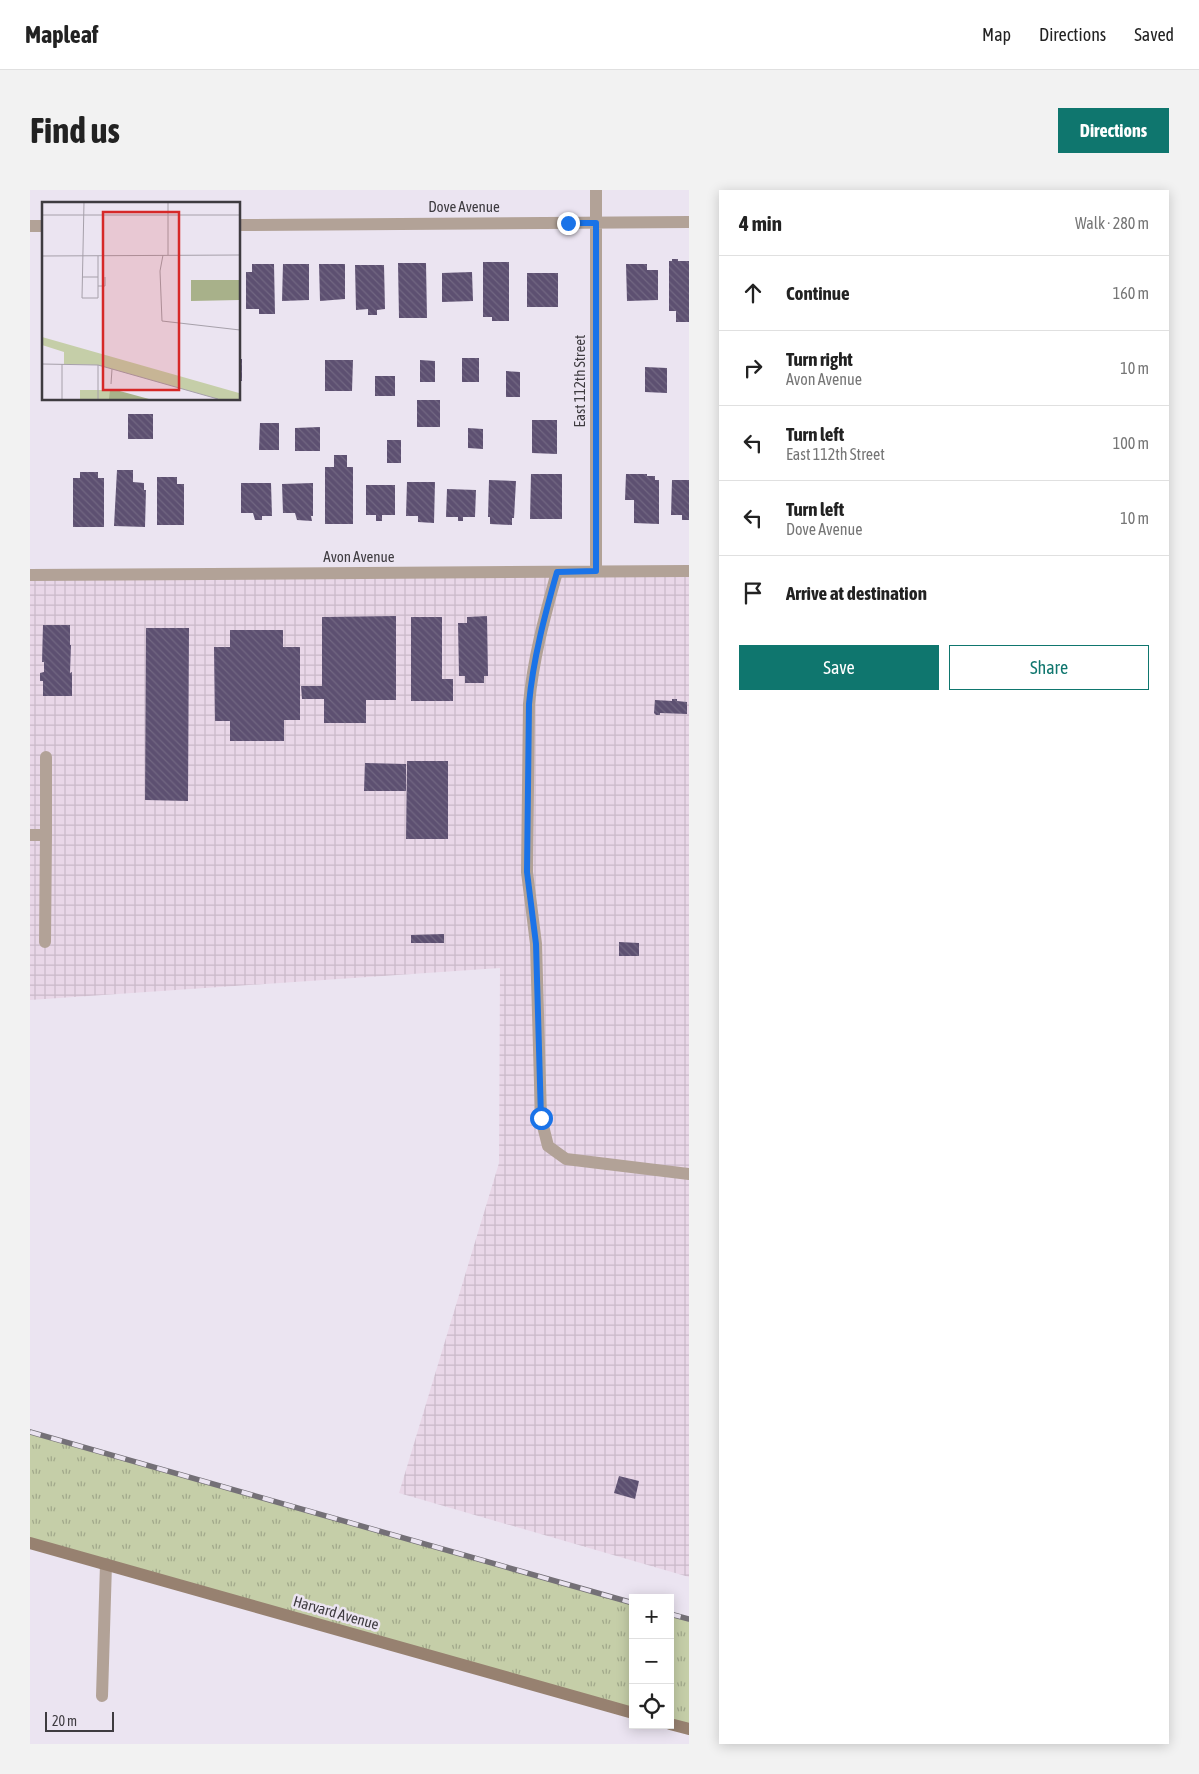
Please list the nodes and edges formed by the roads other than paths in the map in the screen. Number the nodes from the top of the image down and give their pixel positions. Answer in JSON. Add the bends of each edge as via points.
{"nodes":[{"id":1,"x":596,"y":190,"type":"edge"},
{"id":2,"x":689,"y":222,"type":"edge"},
{"id":3,"x":596,"y":223,"type":"junction"},
{"id":4,"x":240,"y":225,"type":"edge"},
{"id":5,"x":596,"y":571,"type":"junction"},
{"id":6,"x":689,"y":571,"type":"edge"},
{"id":7,"x":557,"y":572,"type":"junction"},
{"id":8,"x":30,"y":575,"type":"edge"},
{"id":9,"x":46,"y":758,"type":"dead end"},
{"id":10,"x":30,"y":835,"type":"edge"},
{"id":11,"x":46,"y":835,"type":"junction"},
{"id":12,"x":45,"y":942,"type":"dead end"},
{"id":13,"x":689,"y":1174,"type":"edge"},
{"id":14,"x":30,"y":1543,"type":"edge"},
{"id":15,"x":106,"y":1564,"type":"junction"},
{"id":16,"x":102,"y":1696,"type":"dead end"},
{"id":17,"x":629,"y":1712,"type":"edge"},
{"id":18,"x":674,"y":1725,"type":"edge"},
{"id":19,"x":689,"y":1729,"type":"edge"}],
"edges":[{"from":1,"to":3,"type":"street","name":"East 112th Street"},
{"from":2,"to":3,"type":"street","name":"Dove Avenue"},
{"from":3,"to":4,"type":"street","name":"Dove Avenue"},
{"from":3,"to":5,"type":"street","name":"East 112th Street"},
{"from":5,"to":6,"type":"street","name":"Avon Avenue"},
{"from":5,"to":7,"type":"street","name":"Avon Avenue"},
{"from":7,"to":8,"type":"street","name":"Avon Avenue"},
{"from":7,"to":13,"type":"street","via":[[540,638],[529,704],[527,872],[537,971],[541,1118],[548,1146],[566,1159]]},
{"from":9,"to":11,"type":"street"},
{"from":10,"to":11,"type":"street"},
{"from":11,"to":12,"type":"street"},
{"from":14,"to":15,"type":"main road","name":"Harvard Avenue"},
{"from":15,"to":16,"type":"street"},
{"from":15,"to":17,"type":"main road","name":"Harvard Avenue"},
{"from":18,"to":19,"type":"main road"}]}
